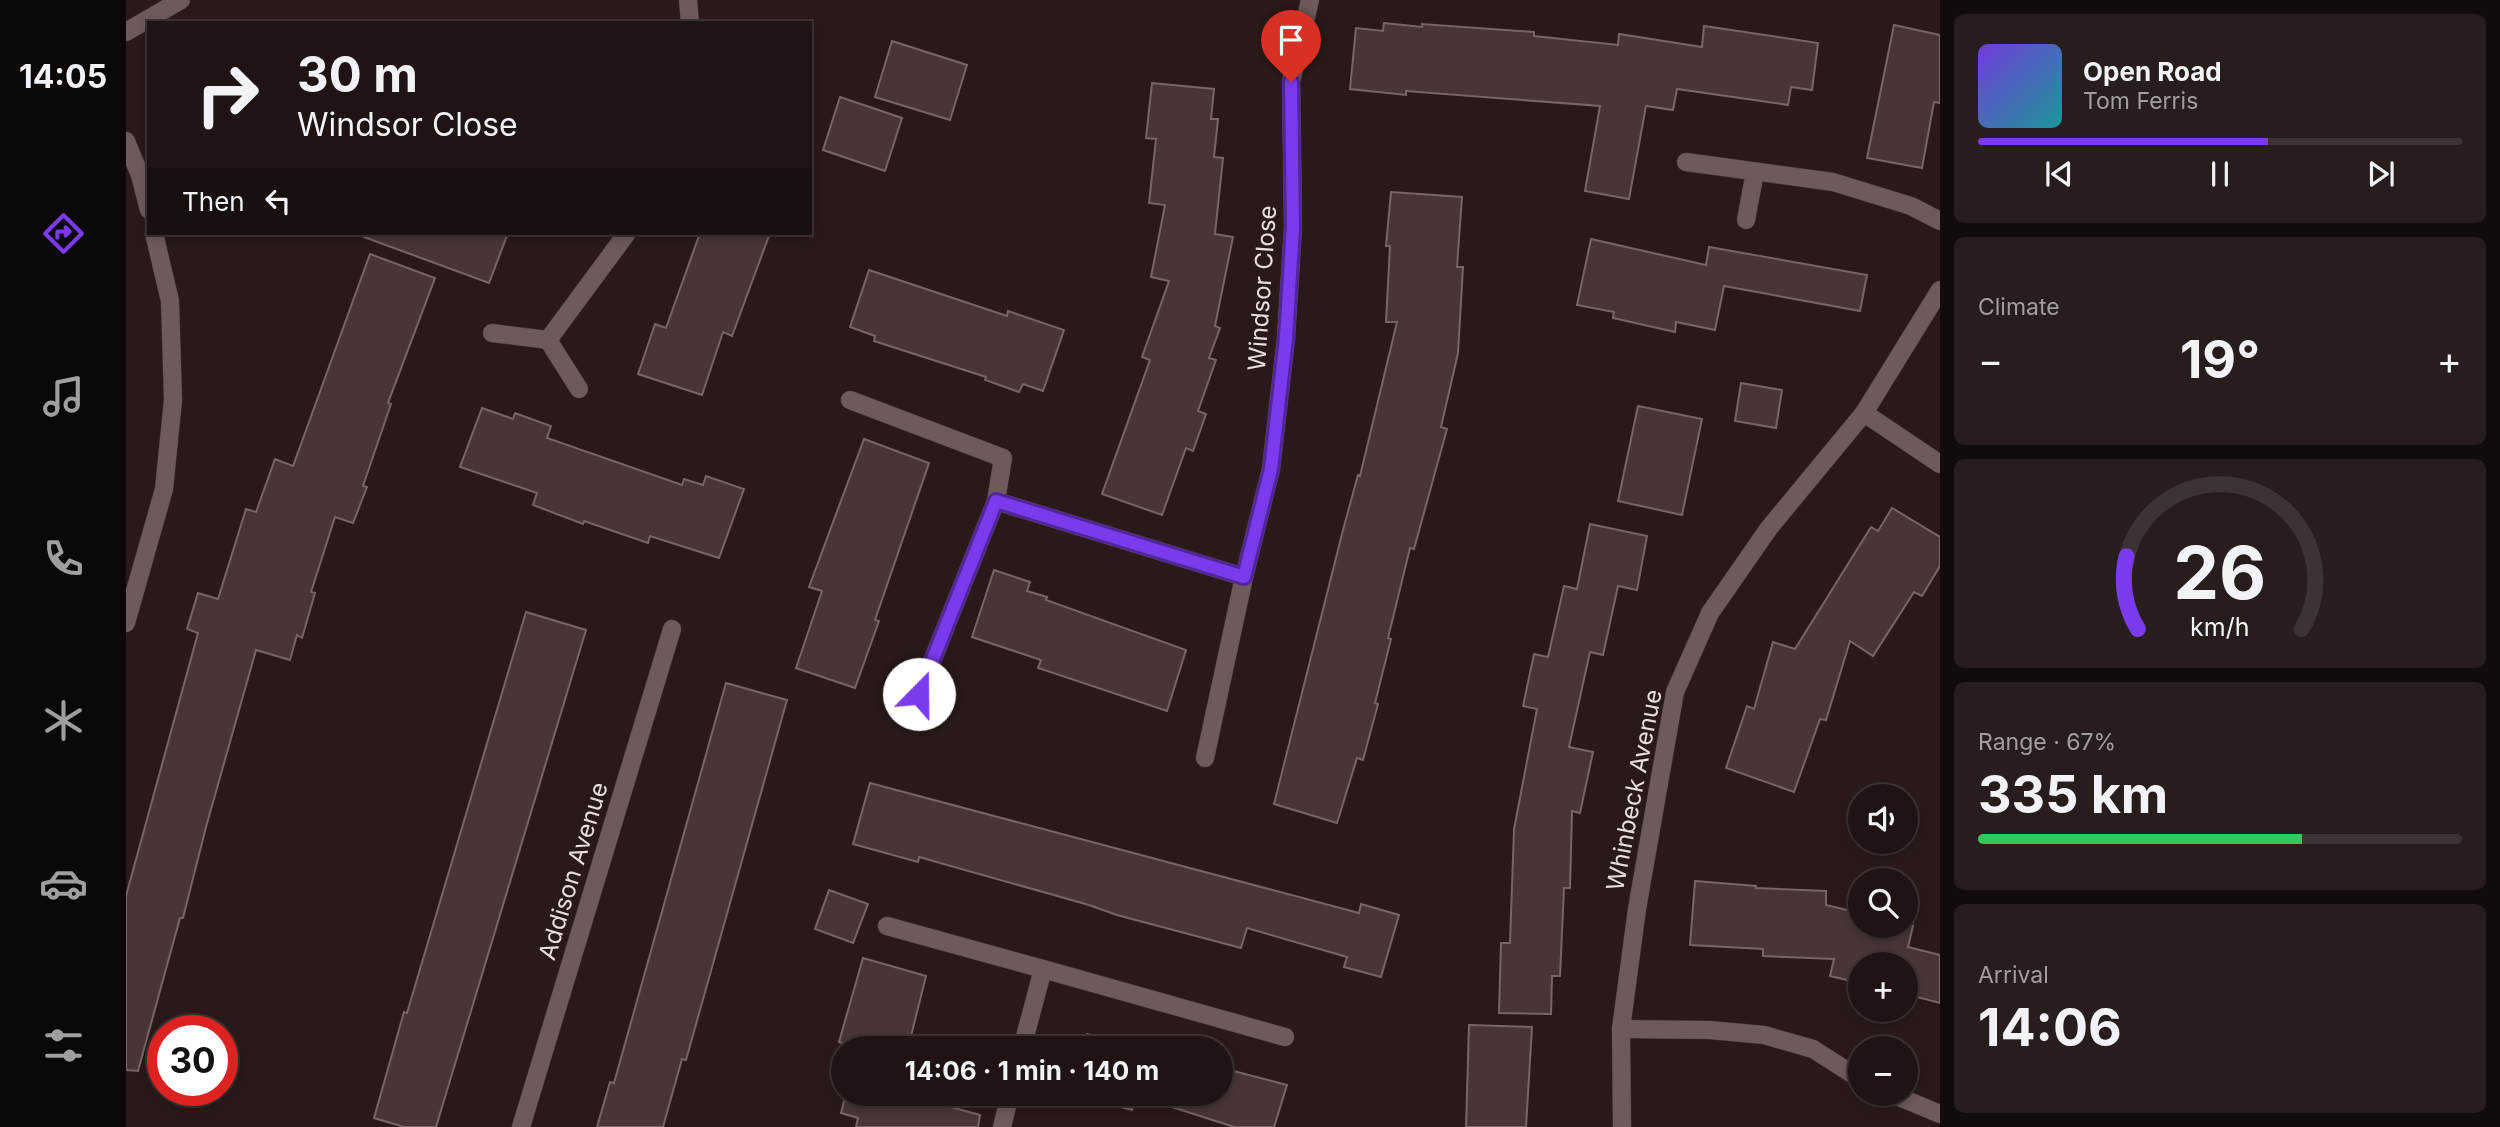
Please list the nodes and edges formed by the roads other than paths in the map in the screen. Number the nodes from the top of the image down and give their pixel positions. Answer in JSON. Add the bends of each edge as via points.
{"nodes":[{"id":1,"x":181,"y":0,"type":"edge"},
{"id":2,"x":688,"y":0,"type":"edge"},
{"id":3,"x":1310,"y":0,"type":"edge"},
{"id":4,"x":690,"y":21,"type":"edge"},
{"id":5,"x":126,"y":32,"type":"edge"},
{"id":6,"x":126,"y":141,"type":"edge"},
{"id":7,"x":1686,"y":162,"type":"dead end"},
{"id":8,"x":1755,"y":172,"type":"junction"},
{"id":9,"x":147,"y":203,"type":"edge"},
{"id":10,"x":1746,"y":220,"type":"dead end"},
{"id":11,"x":1940,"y":222,"type":"edge"},
{"id":12,"x":154,"y":235,"type":"edge"},
{"id":13,"x":626,"y":235,"type":"edge"},
{"id":14,"x":1940,"y":290,"type":"edge"},
{"id":15,"x":492,"y":333,"type":"dead end"},
{"id":16,"x":548,"y":340,"type":"junction"},
{"id":17,"x":579,"y":389,"type":"dead end"},
{"id":18,"x":850,"y":400,"type":"dead end"},
{"id":19,"x":1864,"y":413,"type":"junction"},
{"id":20,"x":1940,"y":464,"type":"edge"},
{"id":21,"x":996,"y":501,"type":"junction"},
{"id":22,"x":1244,"y":577,"type":"junction"},
{"id":23,"x":126,"y":623,"type":"edge"},
{"id":24,"x":673,"y":629,"type":"dead end"},
{"id":25,"x":919,"y":694,"type":"dead end"},
{"id":26,"x":1205,"y":758,"type":"dead end"},
{"id":27,"x":887,"y":926,"type":"dead end"},
{"id":28,"x":1043,"y":969,"type":"junction"},
{"id":29,"x":1621,"y":1029,"type":"junction"},
{"id":30,"x":1025,"y":1036,"type":"edge"},
{"id":31,"x":1284,"y":1037,"type":"dead end"},
{"id":32,"x":1848,"y":1072,"type":"edge"},
{"id":33,"x":1918,"y":1105,"type":"edge"},
{"id":34,"x":1007,"y":1106,"type":"edge"},
{"id":35,"x":1940,"y":1114,"type":"edge"},
{"id":36,"x":521,"y":1127,"type":"edge"},
{"id":37,"x":1002,"y":1127,"type":"edge"},
{"id":38,"x":1622,"y":1127,"type":"edge"}],
"edges":[{"from":1,"to":5,"type":"street"},
{"from":2,"to":4,"type":"street"},
{"from":3,"to":22,"type":"street","name":"Windsor Close","via":[[1291,82],[1293,227],[1286,338],[1271,469]]},
{"from":6,"to":9,"type":"street"},
{"from":7,"to":8,"type":"street"},
{"from":8,"to":10,"type":"street"},
{"from":8,"to":11,"type":"street","via":[[1833,182],[1911,206]]},
{"from":12,"to":23,"type":"street","via":[[170,301],[173,400],[163,489]]},
{"from":13,"to":16,"type":"street"},
{"from":14,"to":19,"type":"street","name":"Whinbeck Avenue"},
{"from":15,"to":16,"type":"street"},
{"from":16,"to":17,"type":"street"},
{"from":18,"to":21,"type":"street","via":[[1003,458]]},
{"from":19,"to":20,"type":"street"},
{"from":19,"to":29,"type":"street","name":"Whinbeck Avenue","via":[[1769,528],[1710,613],[1675,692]]},
{"from":21,"to":22,"type":"street"},
{"from":21,"to":25,"type":"street"},
{"from":22,"to":26,"type":"street","name":"Windsor Close"},
{"from":24,"to":36,"type":"street","name":"Addison Avenue"},
{"from":27,"to":28,"type":"street"},
{"from":28,"to":30,"type":"street"},
{"from":28,"to":31,"type":"street"},
{"from":29,"to":32,"type":"street","via":[[1764,1035],[1812,1049]]},
{"from":29,"to":38,"type":"street","name":"Whinbeck Avenue"},
{"from":33,"to":35,"type":"street"},
{"from":34,"to":37,"type":"street"}]}
